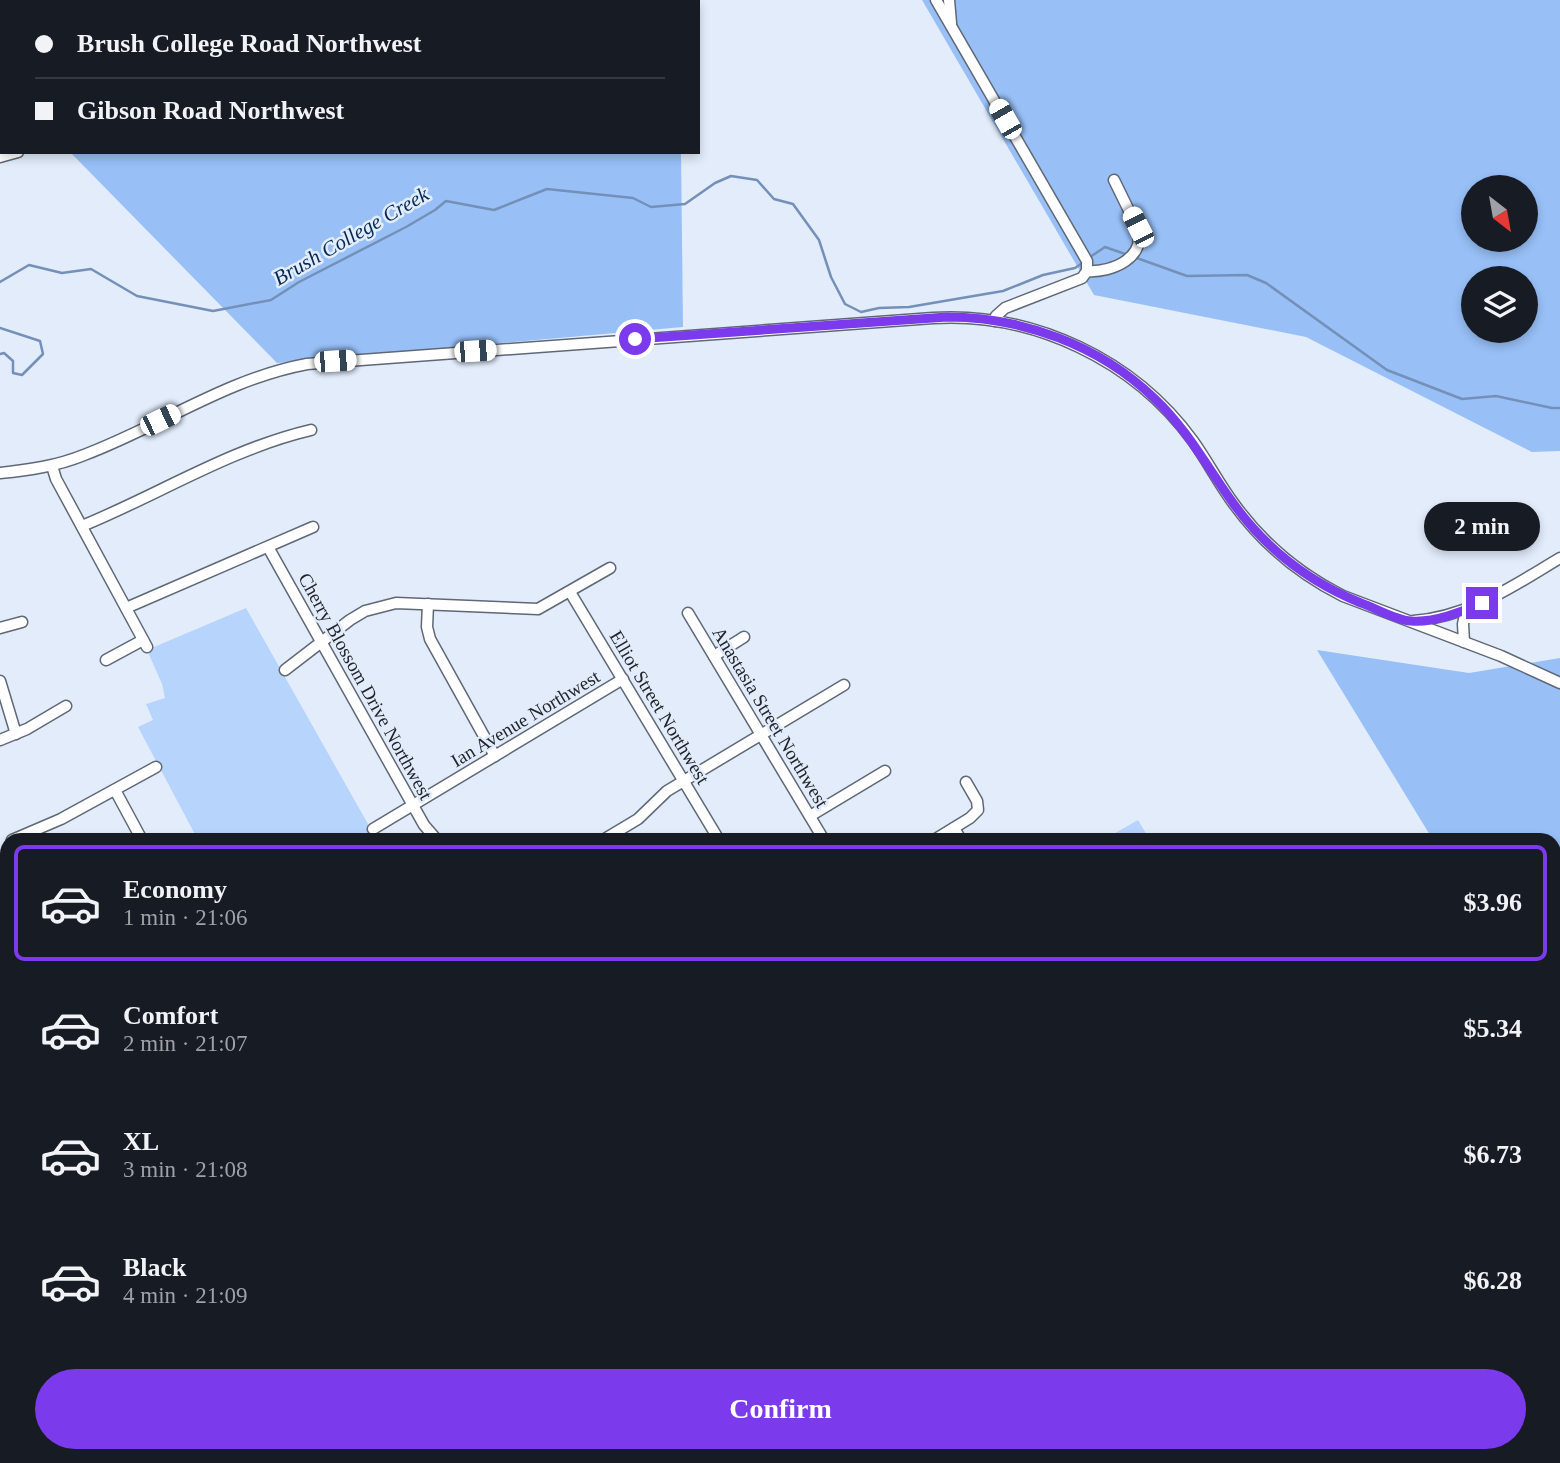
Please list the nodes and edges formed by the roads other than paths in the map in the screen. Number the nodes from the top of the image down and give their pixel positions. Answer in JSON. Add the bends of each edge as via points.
{"nodes":[{"id":1,"x":936,"y":0,"type":"edge"},
{"id":2,"x":949,"y":0,"type":"edge"},
{"id":3,"x":951,"y":27,"type":"junction"},
{"id":4,"x":1114,"y":180,"type":"dead end"},
{"id":5,"x":1087,"y":271,"type":"junction"},
{"id":6,"x":995,"y":321,"type":"junction"},
{"id":7,"x":311,"y":430,"type":"dead end"},
{"id":8,"x":52,"y":466,"type":"junction"},
{"id":9,"x":0,"y":473,"type":"edge"},
{"id":10,"x":82,"y":526,"type":"junction"},
{"id":11,"x":313,"y":527,"type":"dead end"},
{"id":12,"x":268,"y":547,"type":"junction"},
{"id":13,"x":1560,"y":558,"type":"edge"},
{"id":14,"x":610,"y":568,"type":"dead end"},
{"id":15,"x":570,"y":592,"type":"junction"},
{"id":16,"x":428,"y":604,"type":"junction"},
{"id":17,"x":126,"y":608,"type":"junction"},
{"id":18,"x":1466,"y":610,"type":"junction"},
{"id":19,"x":688,"y":612,"type":"dead end"},
{"id":20,"x":1409,"y":621,"type":"junction"},
{"id":21,"x":22,"y":622,"type":"dead end"},
{"id":22,"x":0,"y":628,"type":"edge"},
{"id":23,"x":744,"y":637,"type":"dead end"},
{"id":24,"x":1464,"y":642,"type":"junction"},
{"id":25,"x":322,"y":643,"type":"junction"},
{"id":26,"x":714,"y":656,"type":"junction"},
{"id":27,"x":106,"y":660,"type":"dead end"},
{"id":28,"x":285,"y":670,"type":"dead end"},
{"id":29,"x":623,"y":680,"type":"junction"},
{"id":30,"x":0,"y":681,"type":"edge"},
{"id":31,"x":1560,"y":683,"type":"edge"},
{"id":32,"x":844,"y":685,"type":"dead end"},
{"id":33,"x":66,"y":706,"type":"dead end"},
{"id":34,"x":16,"y":734,"type":"junction"},
{"id":35,"x":761,"y":735,"type":"junction"},
{"id":36,"x":0,"y":740,"type":"edge"},
{"id":37,"x":495,"y":756,"type":"junction"},
{"id":38,"x":156,"y":767,"type":"dead end"},
{"id":39,"x":885,"y":771,"type":"dead end"},
{"id":40,"x":684,"y":781,"type":"junction"},
{"id":41,"x":966,"y":782,"type":"dead end"},
{"id":42,"x":115,"y":790,"type":"junction"},
{"id":43,"x":413,"y":805,"type":"junction"},
{"id":44,"x":810,"y":816,"type":"junction"},
{"id":45,"x":954,"y":828,"type":"junction"},
{"id":46,"x":373,"y":829,"type":"dead end"},
{"id":47,"x":40,"y":833,"type":"edge"},
{"id":48,"x":138,"y":833,"type":"edge"},
{"id":49,"x":429,"y":833,"type":"edge"},
{"id":50,"x":616,"y":833,"type":"edge"},
{"id":51,"x":715,"y":833,"type":"edge"},
{"id":52,"x":820,"y":833,"type":"edge"},
{"id":53,"x":946,"y":833,"type":"edge"},
{"id":54,"x":957,"y":833,"type":"edge"}],
"edges":[{"from":1,"to":3,"type":"street"},
{"from":2,"to":3,"type":"street"},
{"from":3,"to":5,"type":"street","via":[[1086,257]]},
{"from":4,"to":5,"type":"street","via":[[1138,227],[1139,246],[1115,268]]},
{"from":5,"to":6,"type":"street","via":[[1070,285],[1005,308]]},
{"from":6,"to":8,"type":"street","via":[[933,318],[307,364],[219,392],[98,450]]},
{"from":6,"to":20,"type":"street","via":[[1042,331],[1076,345],[1135,382],[1177,421],[1233,503],[1274,550],[1319,584]]},
{"from":7,"to":10,"type":"street","via":[[246,450]]},
{"from":8,"to":9,"type":"street"},
{"from":8,"to":10,"type":"street"},
{"from":10,"to":17,"type":"street"},
{"from":11,"to":12,"type":"street"},
{"from":12,"to":17,"type":"street"},
{"from":12,"to":25,"type":"street","name":"Cherry Blossom Drive Northwest"},
{"from":13,"to":18,"type":"street"},
{"from":14,"to":15,"type":"street"},
{"from":15,"to":16,"type":"street","via":[[538,609]]},
{"from":15,"to":29,"type":"street","name":"Elliot Street Northwest"},
{"from":16,"to":25,"type":"street","via":[[396,603],[365,611]]},
{"from":16,"to":37,"type":"street","via":[[430,639]]},
{"from":17,"to":27,"type":"street","via":[[145,644]]},
{"from":18,"to":20,"type":"street"},
{"from":18,"to":24,"type":"street"},
{"from":19,"to":26,"type":"street","name":"Anastasia Street Northwest"},
{"from":20,"to":24,"type":"street"},
{"from":21,"to":22,"type":"street"},
{"from":23,"to":26,"type":"street"},
{"from":24,"to":31,"type":"street"},
{"from":25,"to":28,"type":"street"},
{"from":25,"to":43,"type":"street","name":"Cherry Blossom Drive Northwest"},
{"from":26,"to":35,"type":"street","name":"Anastasia Street Northwest"},
{"from":29,"to":37,"type":"street","name":"Ian Avenue Northwest"},
{"from":29,"to":40,"type":"street","name":"Elliot Street Northwest"},
{"from":30,"to":34,"type":"street"},
{"from":32,"to":35,"type":"street"},
{"from":33,"to":34,"type":"street"},
{"from":34,"to":36,"type":"street"},
{"from":35,"to":40,"type":"street"},
{"from":35,"to":44,"type":"street","name":"Anastasia Street Northwest"},
{"from":37,"to":43,"type":"street","name":"Ian Avenue Northwest"},
{"from":38,"to":42,"type":"street"},
{"from":39,"to":44,"type":"street"},
{"from":40,"to":50,"type":"street"},
{"from":40,"to":51,"type":"street","name":"Elliot Street Northwest"},
{"from":41,"to":45,"type":"street","via":[[978,810]]},
{"from":42,"to":47,"type":"street"},
{"from":42,"to":48,"type":"street"},
{"from":43,"to":46,"type":"street","name":"Ian Avenue Northwest"},
{"from":43,"to":49,"type":"street","name":"Cherry Blossom Drive Northwest"},
{"from":44,"to":52,"type":"street","name":"Anastasia Street Northwest"},
{"from":45,"to":53,"type":"street"},
{"from":45,"to":54,"type":"street"}]}
